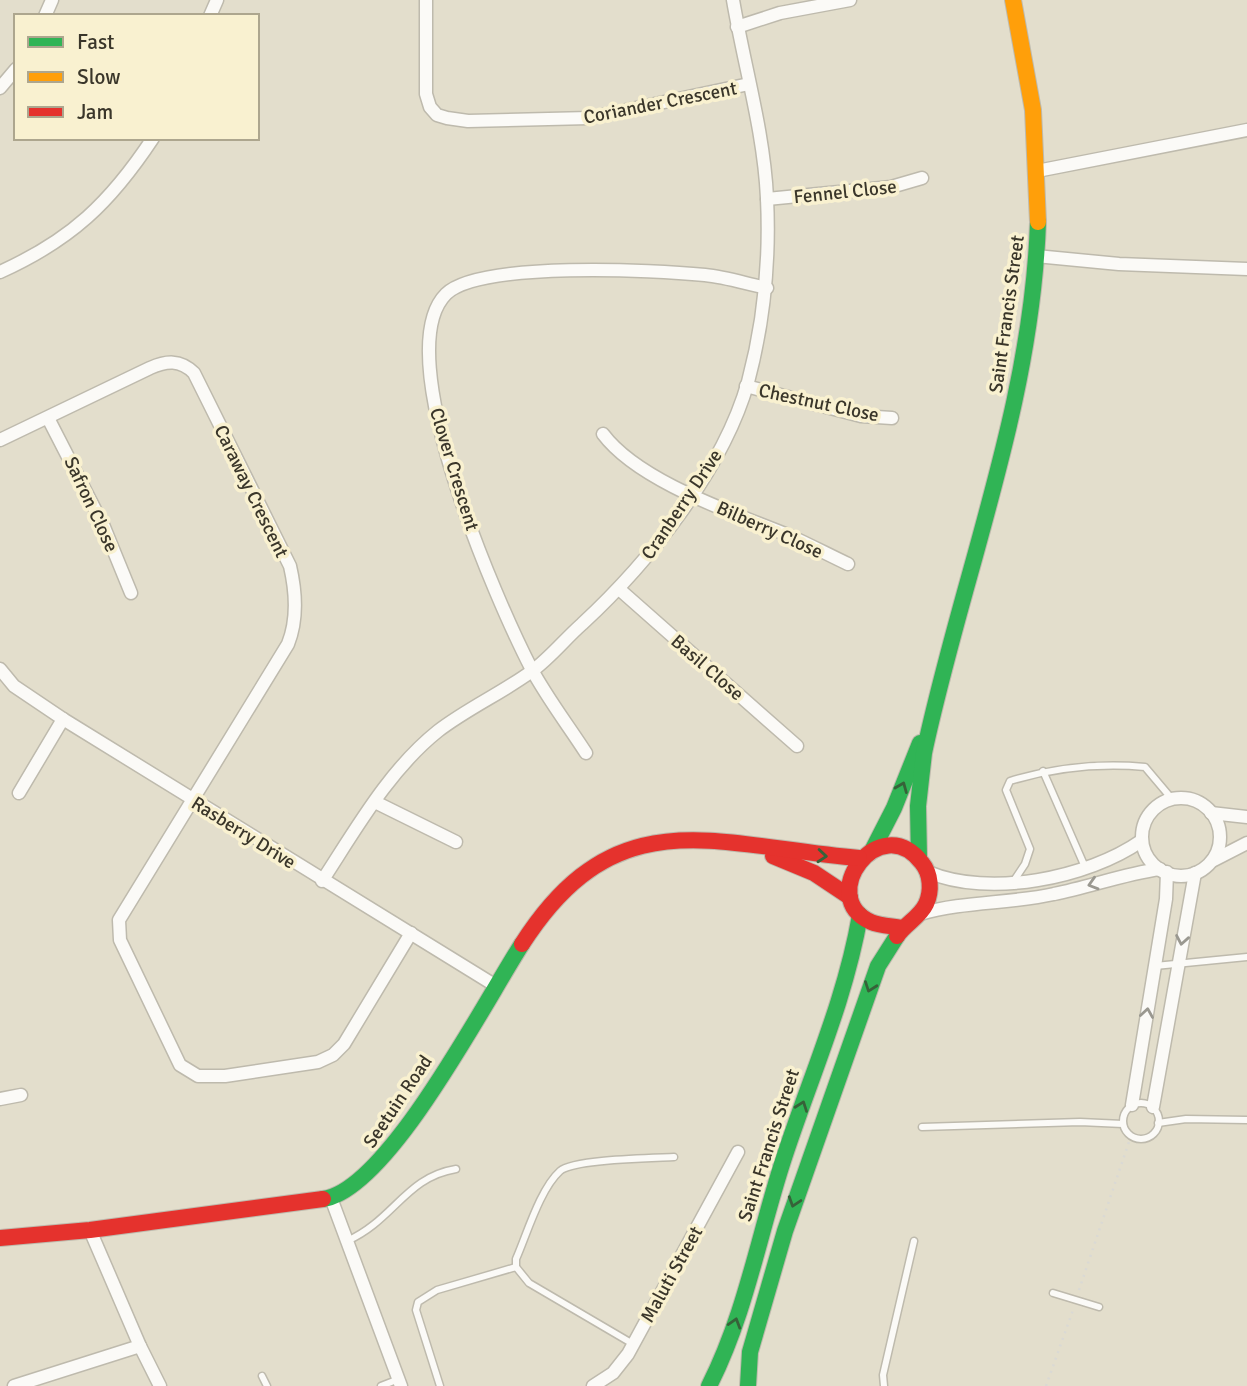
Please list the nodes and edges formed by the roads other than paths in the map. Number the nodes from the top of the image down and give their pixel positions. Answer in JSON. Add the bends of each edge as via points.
{"nodes":[{"id":1,"x":426,"y":0,"type":"edge"},
{"id":2,"x":733,"y":0,"type":"edge"},
{"id":3,"x":850,"y":0,"type":"edge"},
{"id":4,"x":1013,"y":0,"type":"edge"},
{"id":5,"x":737,"y":27,"type":"junction"},
{"id":6,"x":14,"y":71,"type":"edge"},
{"id":7,"x":749,"y":84,"type":"junction"},
{"id":8,"x":0,"y":88,"type":"edge"},
{"id":9,"x":1247,"y":131,"type":"edge"},
{"id":10,"x":151,"y":140,"type":"edge"},
{"id":11,"x":1037,"y":171,"type":"junction"},
{"id":12,"x":922,"y":178,"type":"dead end"},
{"id":13,"x":767,"y":199,"type":"junction"},
{"id":14,"x":1036,"y":257,"type":"junction"},
{"id":15,"x":1247,"y":269,"type":"edge"},
{"id":16,"x":0,"y":272,"type":"edge"},
{"id":17,"x":767,"y":288,"type":"junction"},
{"id":18,"x":746,"y":386,"type":"junction"},
{"id":19,"x":48,"y":418,"type":"junction"},
{"id":20,"x":892,"y":418,"type":"dead end"},
{"id":21,"x":603,"y":434,"type":"dead end"},
{"id":22,"x":0,"y":440,"type":"edge"},
{"id":23,"x":691,"y":495,"type":"junction"},
{"id":24,"x":848,"y":564,"type":"dead end"},
{"id":25,"x":619,"y":589,"type":"junction"},
{"id":26,"x":131,"y":593,"type":"dead end"},
{"id":27,"x":0,"y":669,"type":"edge"},
{"id":28,"x":533,"y":671,"type":"junction"},
{"id":29,"x":934,"y":708,"type":"junction"},
{"id":30,"x":63,"y":719,"type":"junction"},
{"id":31,"x":797,"y":746,"type":"dead end"},
{"id":32,"x":586,"y":753,"type":"dead end"},
{"id":33,"x":1044,"y":771,"type":"junction"},
{"id":34,"x":19,"y":793,"type":"dead end"},
{"id":35,"x":191,"y":799,"type":"junction"},
{"id":36,"x":1172,"y":799,"type":"junction"},
{"id":37,"x":375,"y":802,"type":"junction"},
{"id":38,"x":1211,"y":813,"type":"junction"},
{"id":39,"x":1247,"y":817,"type":"edge"},
{"id":40,"x":1141,"y":841,"type":"junction"},
{"id":41,"x":456,"y":842,"type":"dead end"},
{"id":42,"x":737,"y":843,"type":"junction"},
{"id":43,"x":1247,"y":843,"type":"edge"},
{"id":44,"x":866,"y":853,"type":"junction"},
{"id":45,"x":1214,"y":860,"type":"junction"},
{"id":46,"x":923,"y":865,"type":"junction"},
{"id":47,"x":1086,"y":869,"type":"junction"},
{"id":48,"x":1163,"y":871,"type":"junction"},
{"id":49,"x":1195,"y":873,"type":"junction"},
{"id":50,"x":322,"y":881,"type":"junction"},
{"id":51,"x":1013,"y":882,"type":"junction"},
{"id":52,"x":850,"y":897,"type":"junction"},
{"id":53,"x":920,"y":914,"type":"junction"},
{"id":54,"x":860,"y":915,"type":"junction"},
{"id":55,"x":903,"y":928,"type":"junction"},
{"id":56,"x":411,"y":933,"type":"junction"},
{"id":57,"x":1247,"y":957,"type":"edge"},
{"id":58,"x":1177,"y":964,"type":"junction"},
{"id":59,"x":1155,"y":966,"type":"junction"},
{"id":60,"x":496,"y":986,"type":"junction"},
{"id":61,"x":1143,"y":1041,"type":"junction"},
{"id":62,"x":1164,"y":1041,"type":"junction"},
{"id":63,"x":21,"y":1095,"type":"dead end"},
{"id":64,"x":0,"y":1099,"type":"edge"},
{"id":65,"x":1132,"y":1105,"type":"junction"},
{"id":66,"x":1153,"y":1107,"type":"junction"},
{"id":67,"x":1247,"y":1120,"type":"edge"},
{"id":68,"x":1158,"y":1123,"type":"junction"},
{"id":69,"x":1123,"y":1124,"type":"junction"},
{"id":70,"x":922,"y":1127,"type":"dead end"},
{"id":71,"x":738,"y":1152,"type":"dead end"},
{"id":72,"x":674,"y":1157,"type":"dead end"},
{"id":73,"x":456,"y":1168,"type":"dead end"},
{"id":74,"x":331,"y":1198,"type":"junction"},
{"id":75,"x":90,"y":1230,"type":"junction"},
{"id":76,"x":0,"y":1238,"type":"edge"},
{"id":77,"x":347,"y":1241,"type":"junction"},
{"id":78,"x":914,"y":1241,"type":"dead end"},
{"id":79,"x":516,"y":1267,"type":"junction"},
{"id":80,"x":1053,"y":1293,"type":"dead end"},
{"id":81,"x":1099,"y":1307,"type":"dead end"},
{"id":82,"x":633,"y":1344,"type":"junction"},
{"id":83,"x":140,"y":1346,"type":"junction"},
{"id":84,"x":262,"y":1376,"type":"dead end"},
{"id":85,"x":400,"y":1382,"type":"edge"},
{"id":86,"x":14,"y":1386,"type":"edge"},
{"id":87,"x":160,"y":1386,"type":"edge"},
{"id":88,"x":267,"y":1386,"type":"edge"},
{"id":89,"x":381,"y":1386,"type":"edge"},
{"id":90,"x":440,"y":1386,"type":"edge"},
{"id":91,"x":593,"y":1386,"type":"edge"},
{"id":92,"x":709,"y":1386,"type":"edge"},
{"id":93,"x":748,"y":1386,"type":"edge"},
{"id":94,"x":884,"y":1386,"type":"edge"}],
"edges":[{"from":1,"to":7,"type":"street","name":"Coriander Crescent","via":[[426,94],[430,107],[447,118],[589,118]]},
{"from":2,"to":5,"type":"street","name":"Cranberry Drive"},
{"from":3,"to":5,"type":"street","via":[[780,13]]},
{"from":4,"to":11,"type":"street","name":"Saint Francis Street","via":[[1032,106]]},
{"from":5,"to":7,"type":"street","name":"Cranberry Drive"},
{"from":6,"to":8,"type":"street"},
{"from":7,"to":13,"type":"street","name":"Cranberry Drive"},
{"from":9,"to":11,"type":"street"},
{"from":10,"to":16,"type":"street","via":[[99,209],[43,252]]},
{"from":11,"to":14,"type":"street","name":"Saint Francis Street"},
{"from":12,"to":13,"type":"street","name":"Fennel Close","via":[[891,187]]},
{"from":13,"to":17,"type":"street","name":"Cranberry Drive"},
{"from":14,"to":15,"type":"street"},
{"from":14,"to":29,"type":"street","name":"Saint Francis Street","via":[[1019,389]]},
{"from":17,"to":18,"type":"street","name":"Cranberry Drive"},
{"from":17,"to":28,"type":"street","name":"Clover Crescent","via":[[708,275],[594,270],[465,282],[444,296],[436,308],[427,358],[440,434],[497,596]]},
{"from":18,"to":20,"type":"street","name":"Chestnut Close","via":[[861,416]]},
{"from":18,"to":23,"type":"street","name":"Cranberry Drive","via":[[717,454]]},
{"from":19,"to":22,"type":"street","name":"Caraway Crescent"},
{"from":19,"to":26,"type":"street","name":"Safron Close","via":[[104,527]]},
{"from":19,"to":35,"type":"street","name":"Caraway Crescent","via":[[164,362],[187,366],[290,566],[295,589],[288,644]]},
{"from":21,"to":23,"type":"street","name":"Bilberry Close","via":[[628,460]]},
{"from":23,"to":24,"type":"street","name":"Bilberry Close"},
{"from":23,"to":25,"type":"street","name":"Cranberry Drive","via":[[656,547]]},
{"from":25,"to":28,"type":"street","name":"Cranberry Drive"},
{"from":25,"to":31,"type":"street","name":"Basil Close"},
{"from":27,"to":30,"type":"street","name":"Rasberry Drive","via":[[15,686]]},
{"from":28,"to":32,"type":"street","name":"Clover Crescent"},
{"from":28,"to":37,"type":"street","name":"Cranberry Drive","via":[[435,733]]},
{"from":44,"to":29,"type":"street","name":"Saint Francis Street","one_way":true,"via":[[894,808]]},
{"from":29,"to":46,"type":"street","name":"Saint Francis Street","via":[[915,812]]},
{"from":30,"to":34,"type":"street"},
{"from":30,"to":35,"type":"street","name":"Rasberry Drive"},
{"from":33,"to":36,"type":"lane","via":[[1145,767]]},
{"from":33,"to":47,"type":"lane"},
{"from":33,"to":51,"type":"lane","via":[[1006,785],[1030,849]]},
{"from":35,"to":50,"type":"street","name":"Rasberry Drive"},
{"from":35,"to":56,"type":"street","via":[[117,929],[180,1065],[198,1076],[300,1066],[333,1055]]},
{"from":36,"to":38,"type":"street","via":[[1198,802]]},
{"from":36,"to":40,"type":"street","via":[[1150,813]]},
{"from":37,"to":41,"type":"street"},
{"from":37,"to":50,"type":"street","name":"Cranberry Drive"},
{"from":38,"to":39,"type":"street"},
{"from":38,"to":45,"type":"street","via":[[1220,833]]},
{"from":40,"to":47,"type":"street","via":[[1118,857]]},
{"from":40,"to":48,"type":"street","via":[[1150,860]]},
{"from":42,"to":44,"type":"street","one_way":true,"via":[[816,856]]},
{"from":42,"to":52,"type":"street","via":[[814,873]]},
{"from":42,"to":60,"type":"street","name":"Seetuin Road","via":[[649,842],[599,863],[541,913]]},
{"from":43,"to":45,"type":"street"},
{"from":44,"to":46,"type":"street","via":[[897,846]]},
{"from":44,"to":52,"type":"street","name":"Saint Francis Street","via":[[849,876]]},
{"from":45,"to":49,"type":"street"},
{"from":46,"to":51,"type":"street","via":[[951,882]]},
{"from":46,"to":53,"type":"street","name":"Saint Francis Street","via":[[930,892]]},
{"from":47,"to":51,"type":"street"},
{"from":48,"to":49,"type":"street"},
{"from":48,"to":53,"type":"street","one_way":true,"via":[[1125,874],[1054,895],[945,906]]},
{"from":48,"to":59,"type":"street","via":[[1166,899]]},
{"from":49,"to":58,"type":"street","one_way":true},
{"from":50,"to":56,"type":"street","name":"Rasberry Drive"},
{"from":52,"to":54,"type":"street"},
{"from":53,"to":55,"type":"street"},
{"from":54,"to":55,"type":"street","via":[[872,924]]},
{"from":92,"to":54,"type":"street","name":"Saint Francis Street","one_way":true,"via":[[728,1346],[793,1132],[855,955]]},
{"from":55,"to":93,"type":"street","one_way":true,"via":[[878,966],[806,1166],[750,1352]]},
{"from":56,"to":60,"type":"street","name":"Rasberry Drive"},
{"from":57,"to":58,"type":"lane"},
{"from":58,"to":59,"type":"lane"},
{"from":58,"to":62,"type":"street"},
{"from":61,"to":59,"type":"street","one_way":true},
{"from":60,"to":74,"type":"street","name":"Seetuin Road","via":[[391,1154],[355,1187]]},
{"from":61,"to":62,"type":"street"},
{"from":61,"to":65,"type":"street"},
{"from":62,"to":66,"type":"street"},
{"from":63,"to":64,"type":"street"},
{"from":65,"to":66,"type":"lane"},
{"from":65,"to":69,"type":"lane"},
{"from":66,"to":68,"type":"lane"},
{"from":67,"to":68,"type":"lane"},
{"from":68,"to":69,"type":"lane","via":[[1148,1137],[1131,1136]]},
{"from":69,"to":70,"type":"lane"},
{"from":71,"to":82,"type":"street","name":"Maluti Street"},
{"from":72,"to":79,"type":"lane","via":[[607,1161],[560,1171],[541,1199]]},
{"from":73,"to":77,"type":"lane","via":[[426,1177],[382,1221]]},
{"from":74,"to":75,"type":"street","name":"Seetuin Road"},
{"from":74,"to":77,"type":"street"},
{"from":75,"to":76,"type":"street","name":"Seetuin Road"},
{"from":75,"to":83,"type":"street"},
{"from":77,"to":85,"type":"street"},
{"from":78,"to":94,"type":"lane"},
{"from":79,"to":82,"type":"lane","via":[[529,1283]]},
{"from":79,"to":90,"type":"lane","via":[[420,1298],[416,1310]]},
{"from":80,"to":81,"type":"lane"},
{"from":82,"to":91,"type":"street","name":"Maluti Street","via":[[613,1373]]},
{"from":83,"to":86,"type":"street"},
{"from":83,"to":87,"type":"street"},
{"from":84,"to":88,"type":"lane"},
{"from":85,"to":89,"type":"lane"}]}
